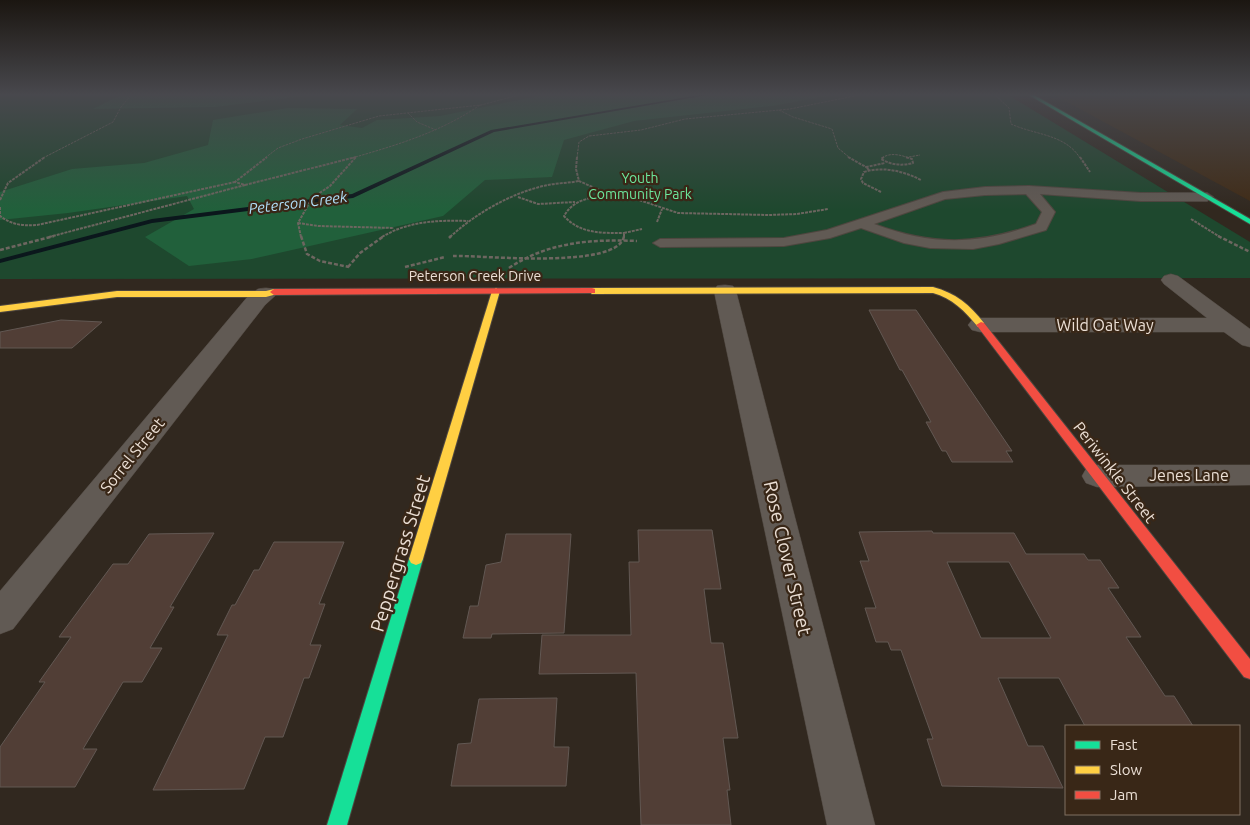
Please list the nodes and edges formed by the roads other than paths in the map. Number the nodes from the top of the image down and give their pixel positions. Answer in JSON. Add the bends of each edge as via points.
{"nodes":[{"id":1,"x":1097,"y":134,"type":"edge"},
{"id":2,"x":1029,"y":190,"type":"junction"},
{"id":3,"x":1207,"y":197,"type":"junction"},
{"id":4,"x":1250,"y":222,"type":"edge"},
{"id":5,"x":863,"y":224,"type":"junction"},
{"id":6,"x":660,"y":243,"type":"road end"},
{"id":7,"x":1171,"y":280,"type":"dead end"},
{"id":8,"x":496,"y":291,"type":"junction"},
{"id":9,"x":725,"y":291,"type":"junction"},
{"id":10,"x":266,"y":294,"type":"junction"},
{"id":11,"x":951,"y":296,"type":"joint"},
{"id":12,"x":0,"y":309,"type":"edge"},
{"id":13,"x":980,"y":324,"type":"junction"},
{"id":14,"x":1230,"y":324,"type":"junction"},
{"id":15,"x":1250,"y":340,"type":"edge"},
{"id":16,"x":1250,"y":474,"type":"edge"},
{"id":17,"x":1097,"y":476,"type":"junction"},
{"id":18,"x":0,"y":618,"type":"edge"},
{"id":19,"x":1250,"y":672,"type":"edge"},
{"id":20,"x":337,"y":825,"type":"edge"},
{"id":21,"x":850,"y":825,"type":"edge"}],
"edges":[{"from":1,"to":3,"type":"street"},
{"from":2,"to":3,"type":"lane","via":[[1141,197]]},
{"from":2,"to":5,"type":"lane","via":[[943,196]]},
{"from":2,"to":5,"type":"lane","via":[[1050,212],[1041,227],[984,245],[940,246],[905,240]]},
{"from":3,"to":4,"type":"street"},
{"from":5,"to":6,"type":"lane","via":[[784,242]]},
{"from":7,"to":14,"type":"street"},
{"from":8,"to":9,"type":"street","name":"Peterson Creek Drive"},
{"from":8,"to":10,"type":"street","name":"Peterson Creek Drive"},
{"from":8,"to":20,"type":"street","name":"Peppergrass Street"},
{"from":9,"to":11,"type":"street","name":"Peterson Creek Drive","via":[[932,290]]},
{"from":9,"to":21,"type":"street","name":"Rose Clover Street"},
{"from":10,"to":12,"type":"street","name":"Peterson Creek Drive","via":[[117,294]]},
{"from":10,"to":18,"type":"street","name":"Sorrel Street","via":[[257,300]]},
{"from":11,"to":13,"type":"street","name":"Periwinkle Street"},
{"from":13,"to":14,"type":"street","name":"Wild Oat Way"},
{"from":13,"to":17,"type":"street","name":"Periwinkle Street"},
{"from":14,"to":15,"type":"street"},
{"from":16,"to":17,"type":"street","name":"Jenes Lane"},
{"from":17,"to":19,"type":"street","name":"Periwinkle Street"}]}
